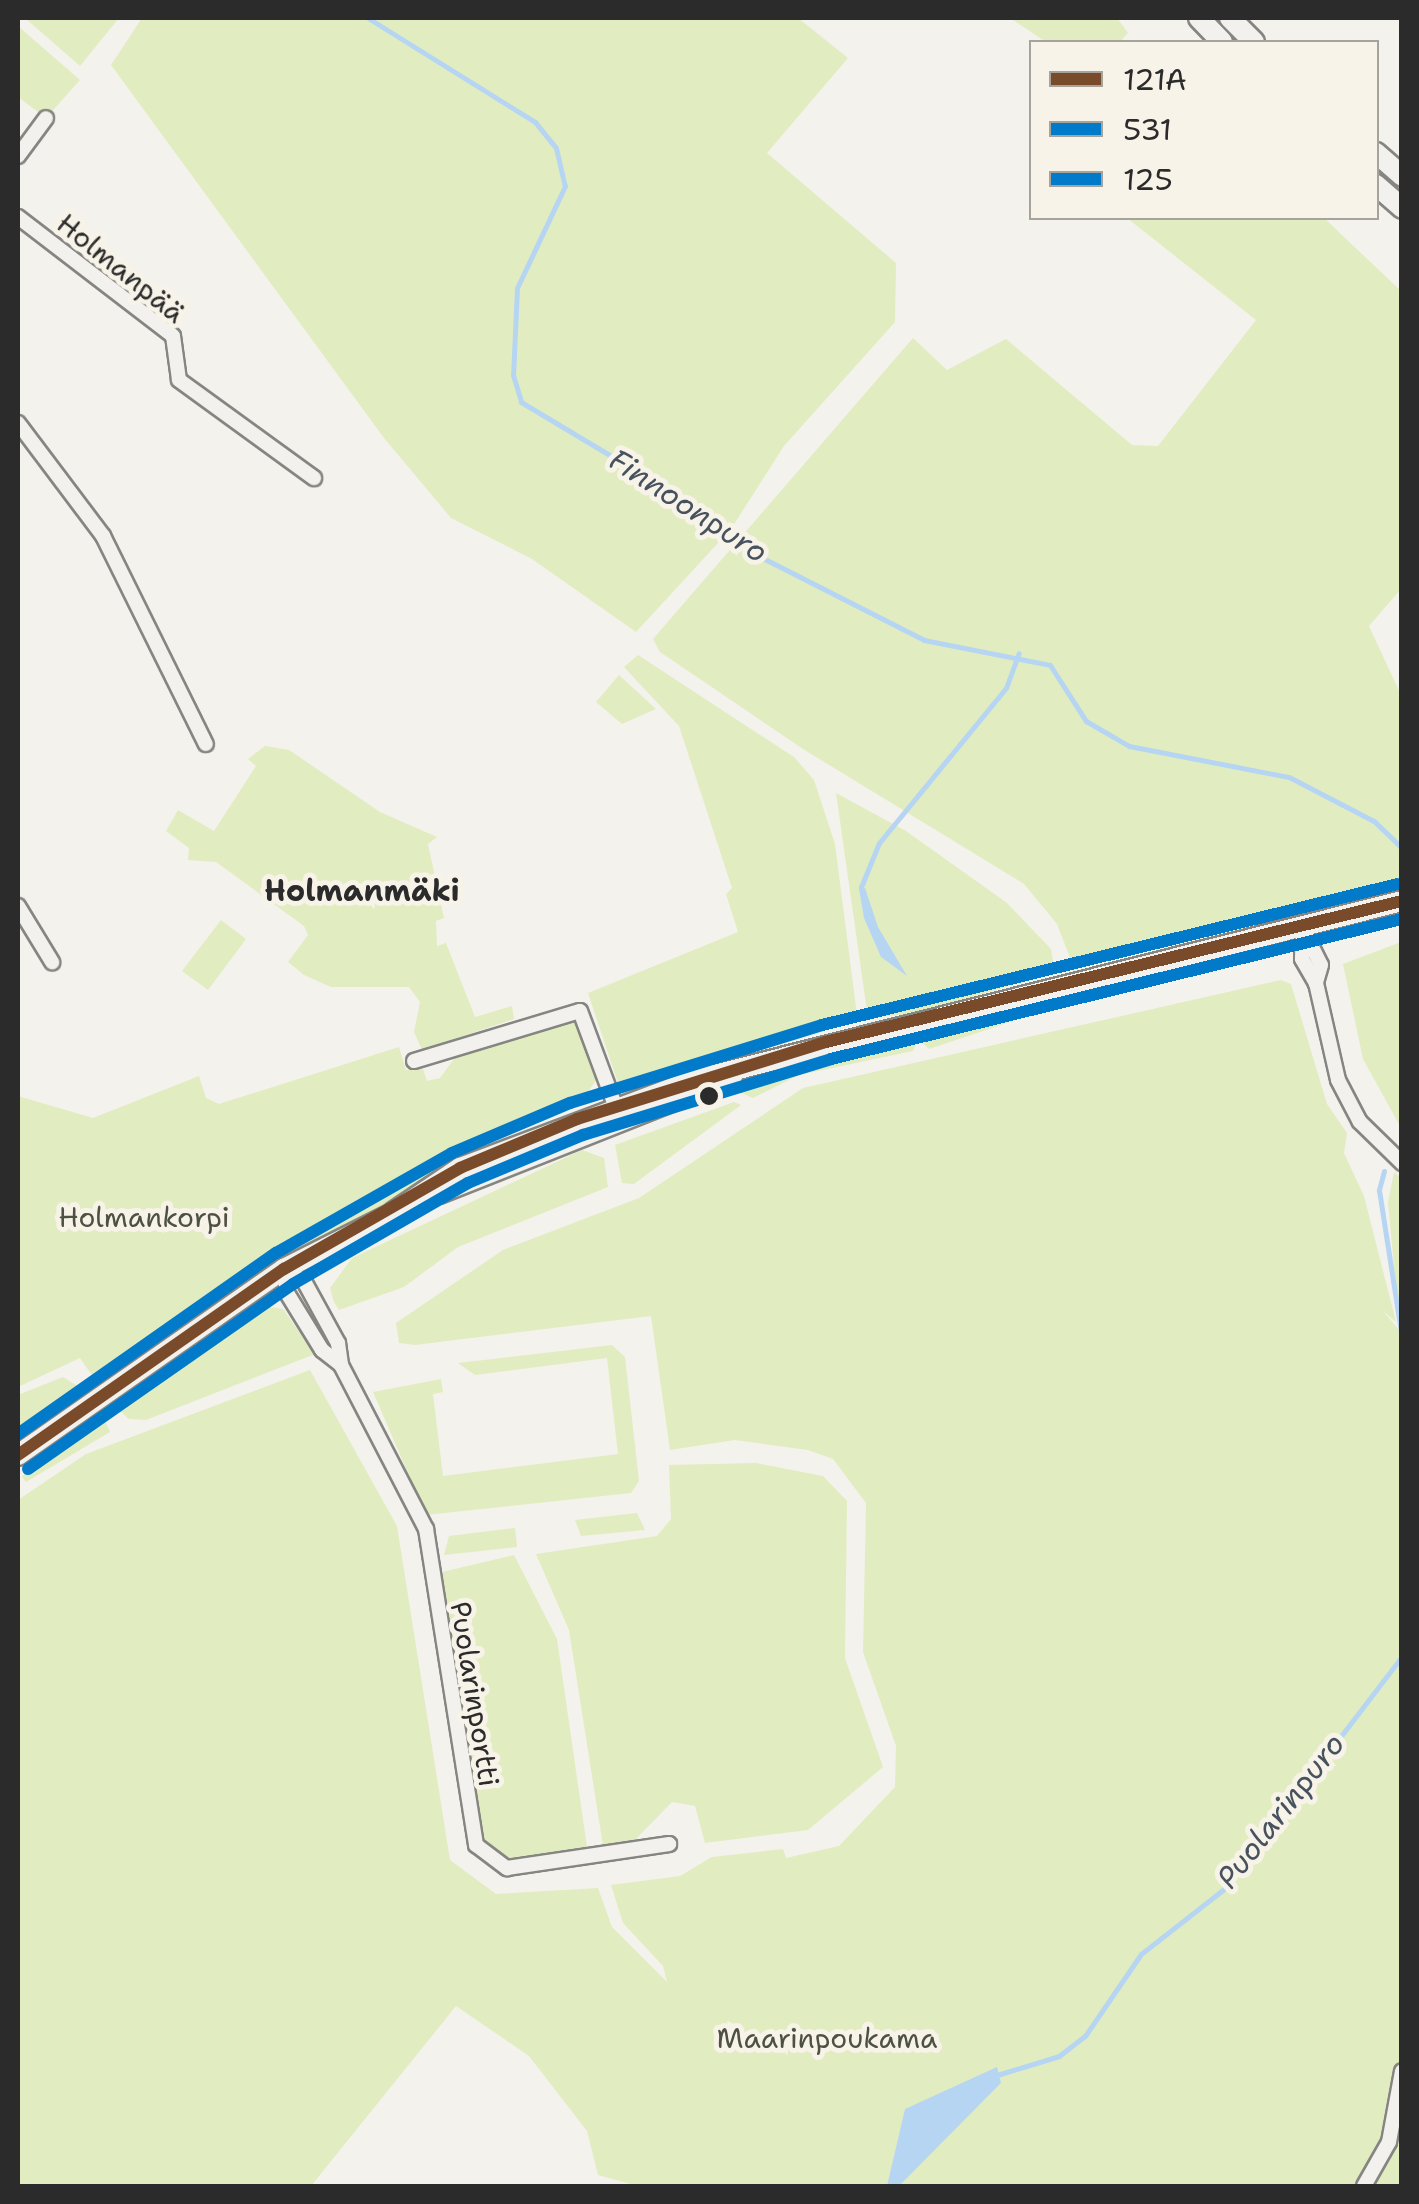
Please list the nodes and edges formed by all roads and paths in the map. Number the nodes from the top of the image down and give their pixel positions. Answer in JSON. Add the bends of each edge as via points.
{"nodes":[{"id":1,"x":1199,"y":18,"type":"edge"},
{"id":2,"x":1230,"y":18,"type":"edge"},
{"id":3,"x":1220,"y":40,"type":"edge"},
{"id":4,"x":1252,"y":40,"type":"edge"},
{"id":5,"x":46,"y":118,"type":"dead end"},
{"id":6,"x":18,"y":156,"type":"edge"},
{"id":7,"x":1379,"y":156,"type":"edge"},
{"id":8,"x":1402,"y":176,"type":"edge"},
{"id":9,"x":1379,"y":189,"type":"edge"},
{"id":10,"x":1402,"y":208,"type":"edge"},
{"id":11,"x":18,"y":217,"type":"edge"},
{"id":12,"x":18,"y":423,"type":"edge"},
{"id":13,"x":314,"y":478,"type":"dead end"},
{"id":14,"x":206,"y":744,"type":"dead end"},
{"id":15,"x":1402,"y":901,"type":"edge"},
{"id":16,"x":18,"y":906,"type":"edge"},
{"id":17,"x":1303,"y":929,"type":"junction"},
{"id":18,"x":52,"y":962,"type":"dead end"},
{"id":19,"x":414,"y":1060,"type":"dead end"},
{"id":20,"x":618,"y":1113,"type":"junction"},
{"id":21,"x":1402,"y":1164,"type":"edge"},
{"id":22,"x":284,"y":1269,"type":"junction"},
{"id":23,"x":18,"y":1455,"type":"edge"},
{"id":24,"x":670,"y":1844,"type":"dead end"},
{"id":25,"x":1402,"y":2071,"type":"edge"},
{"id":26,"x":1364,"y":2186,"type":"edge"}],
"edges":[{"from":1,"to":3,"type":"main road"},
{"from":2,"to":4,"type":"main road"},
{"from":5,"to":6,"type":"street"},
{"from":7,"to":8,"type":"main road"},
{"from":9,"to":10,"type":"main road"},
{"from":11,"to":13,"type":"street","name":"Holmanpää","via":[[174,336],[179,380]]},
{"from":12,"to":14,"type":"street","via":[[104,536]]},
{"from":15,"to":17,"type":"main road"},
{"from":16,"to":18,"type":"street"},
{"from":17,"to":20,"type":"main road","via":[[751,1065]]},
{"from":17,"to":21,"type":"street","via":[[1302,959],[1316,982],[1347,1100]]},
{"from":19,"to":20,"type":"street","via":[[580,1010]]},
{"from":20,"to":22,"type":"main road","via":[[460,1168],[393,1214]]},
{"from":22,"to":23,"type":"main road"},
{"from":22,"to":24,"type":"street","name":"Puolarinportti","via":[[287,1293],[322,1350],[341,1365],[426,1529],[476,1845],[506,1868]]},
{"from":25,"to":26,"type":"street","via":[[1389,2142]]}]}
